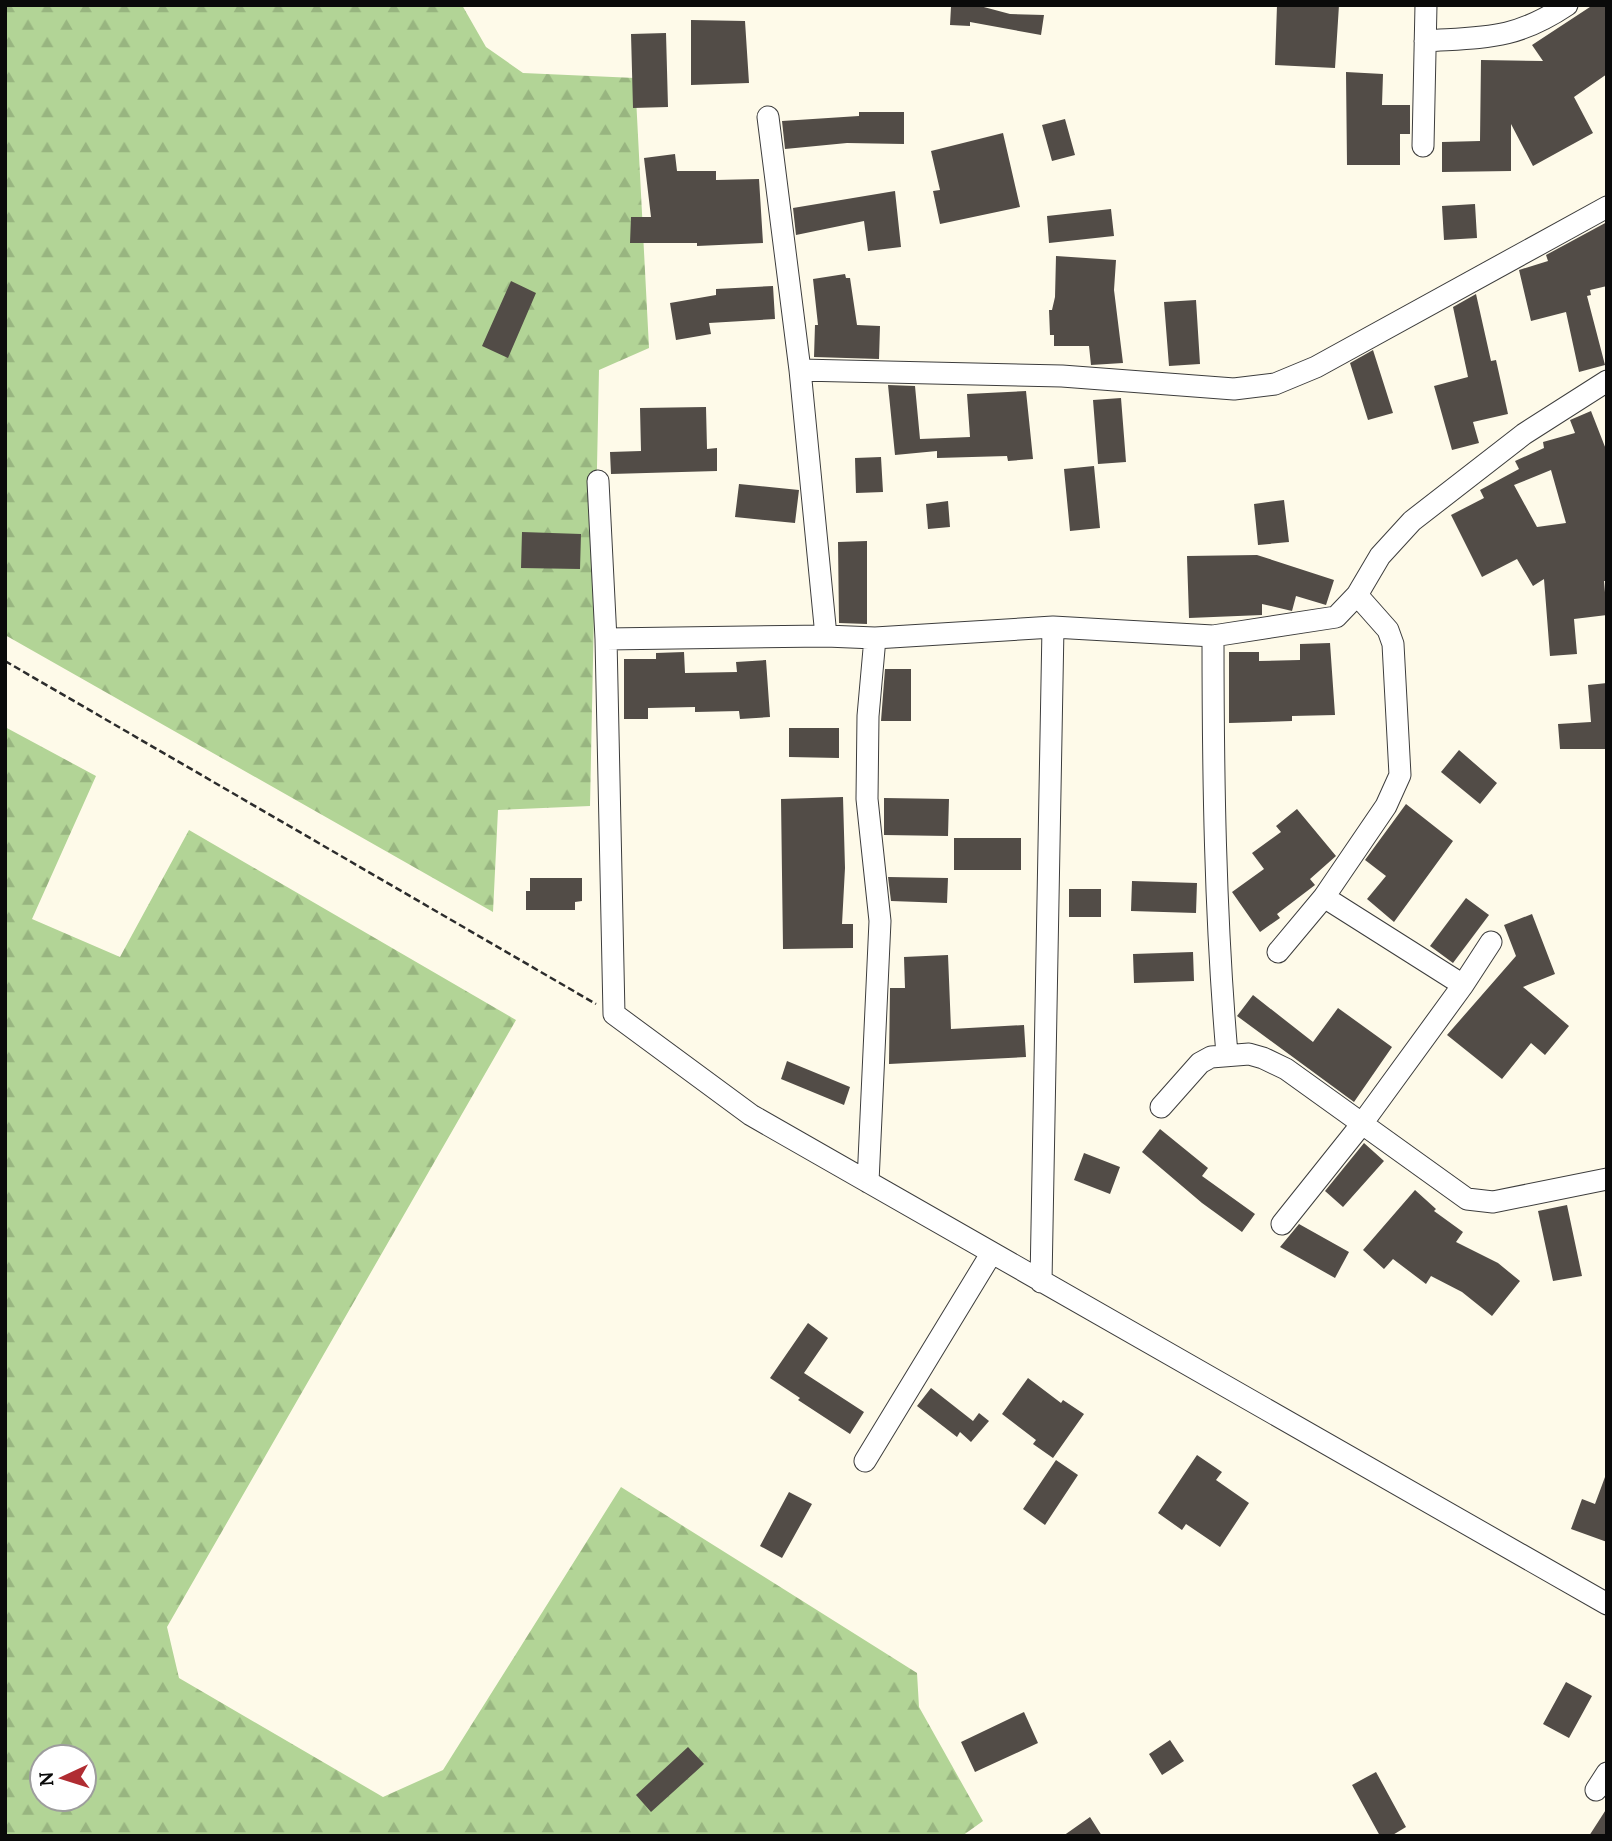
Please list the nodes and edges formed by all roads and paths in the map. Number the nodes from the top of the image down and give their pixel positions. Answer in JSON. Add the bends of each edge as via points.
{"nodes":[{"id":1,"x":1426,"y":5,"type":"edge"},
{"id":2,"x":1567,"y":5,"type":"edge"},
{"id":3,"x":1425,"y":41,"type":"junction"},
{"id":4,"x":768,"y":117,"type":"dead end"},
{"id":5,"x":1423,"y":146,"type":"dead end"},
{"id":6,"x":1607,"y":207,"type":"edge"},
{"id":7,"x":800,"y":370,"type":"junction"},
{"id":8,"x":1607,"y":381,"type":"edge"},
{"id":9,"x":598,"y":481,"type":"dead end"},
{"id":10,"x":1357,"y":594,"type":"junction"},
{"id":11,"x":1053,"y":627,"type":"junction"},
{"id":12,"x":826,"y":636,"type":"junction"},
{"id":13,"x":1213,"y":636,"type":"junction"},
{"id":14,"x":875,"y":638,"type":"junction"},
{"id":15,"x":606,"y":639,"type":"junction"},
{"id":16,"x":5,"y":662,"type":"edge"},
{"id":17,"x":1324,"y":897,"type":"junction"},
{"id":18,"x":1492,"y":942,"type":"dead end"},
{"id":19,"x":1278,"y":952,"type":"dead end"},
{"id":20,"x":1463,"y":985,"type":"junction"},
{"id":21,"x":614,"y":1014,"type":"junction"},
{"id":22,"x":1227,"y":1054,"type":"junction"},
{"id":23,"x":1161,"y":1107,"type":"dead end"},
{"id":24,"x":1361,"y":1125,"type":"junction"},
{"id":25,"x":1607,"y":1179,"type":"edge"},
{"id":26,"x":868,"y":1182,"type":"junction"},
{"id":27,"x":1282,"y":1224,"type":"dead end"},
{"id":28,"x":992,"y":1254,"type":"junction"},
{"id":29,"x":1041,"y":1282,"type":"junction"},
{"id":30,"x":865,"y":1461,"type":"dead end"},
{"id":31,"x":1607,"y":1604,"type":"edge"}],
"edges":[{"from":1,"to":3,"type":"street"},
{"from":2,"to":3,"type":"street","via":[[1507,36]]},
{"from":3,"to":5,"type":"street"},
{"from":4,"to":7,"type":"street"},
{"from":6,"to":7,"type":"street","via":[[1317,368],[1275,384],[1234,389],[1062,376]]},
{"from":7,"to":12,"type":"street"},
{"from":8,"to":10,"type":"street","via":[[1524,434],[1412,521],[1380,556]]},
{"from":9,"to":15,"type":"street"},
{"from":10,"to":13,"type":"street","via":[[1336,617]]},
{"from":10,"to":17,"type":"street","via":[[1388,629],[1392,644],[1399,775],[1386,806]]},
{"from":11,"to":13,"type":"street"},
{"from":11,"to":14,"type":"street"},
{"from":11,"to":29,"type":"street"},
{"from":12,"to":14,"type":"street"},
{"from":12,"to":15,"type":"street"},
{"from":13,"to":22,"type":"street","via":[[1213,791]]},
{"from":14,"to":26,"type":"street","via":[[867,799],[880,921]]},
{"from":15,"to":21,"type":"street"},
{"from":16,"to":21,"type":"path"},
{"from":17,"to":19,"type":"street"},
{"from":17,"to":20,"type":"street"},
{"from":18,"to":20,"type":"street"},
{"from":20,"to":24,"type":"street"},
{"from":21,"to":26,"type":"street","via":[[751,1115]]},
{"from":22,"to":23,"type":"street","via":[[1200,1063]]},
{"from":22,"to":24,"type":"street","via":[[1248,1054],[1286,1069]]},
{"from":24,"to":25,"type":"street","via":[[1467,1199],[1493,1202]]},
{"from":24,"to":27,"type":"street"},
{"from":26,"to":28,"type":"street"},
{"from":28,"to":29,"type":"street"},
{"from":28,"to":30,"type":"street"},
{"from":29,"to":31,"type":"street"}]}
